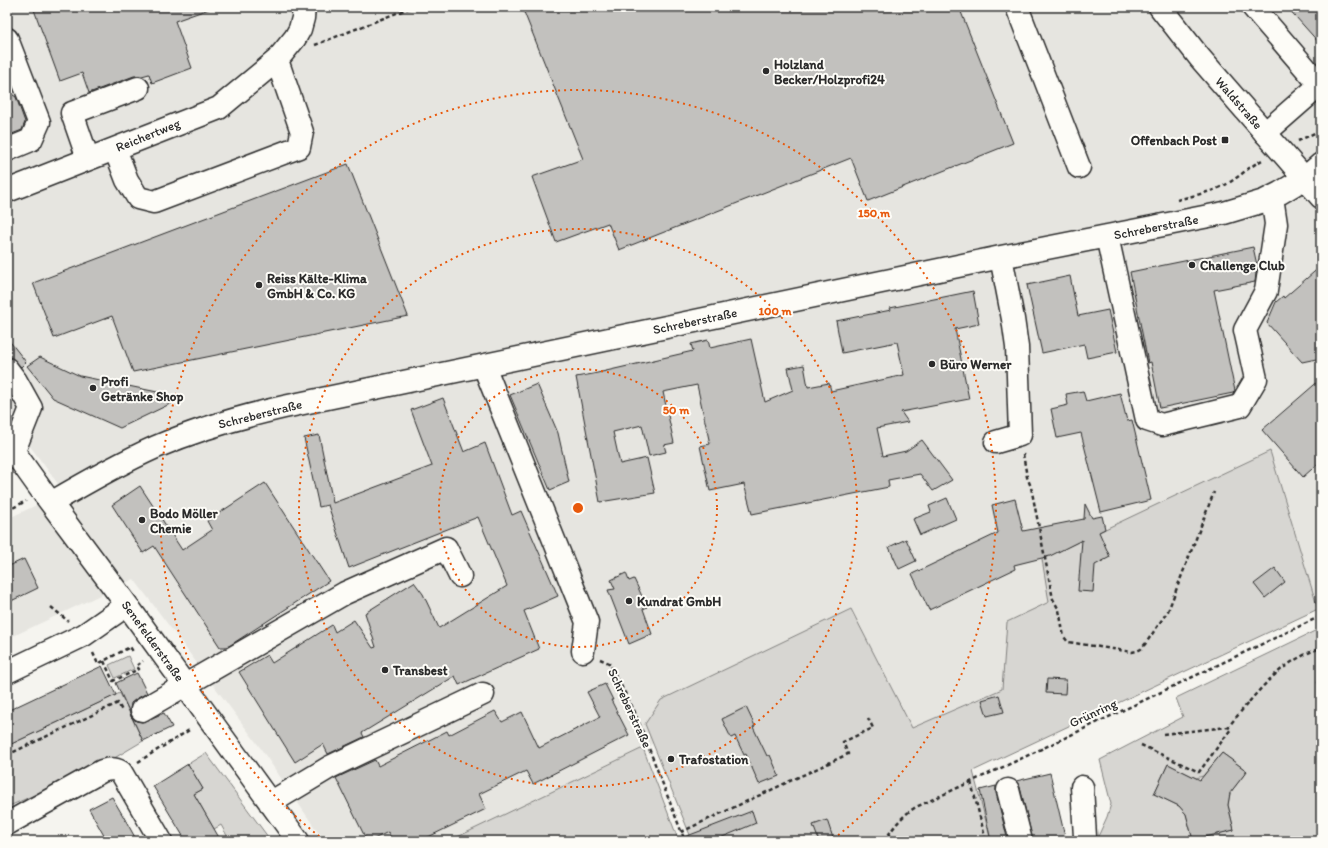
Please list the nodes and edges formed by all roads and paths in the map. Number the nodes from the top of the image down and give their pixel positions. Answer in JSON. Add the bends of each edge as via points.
{"nodes":[{"id":1,"x":304,"y":7,"type":"edge"},
{"id":2,"x":412,"y":7,"type":"edge"},
{"id":3,"x":1017,"y":7,"type":"edge"},
{"id":4,"x":1160,"y":7,"type":"edge"},
{"id":5,"x":1253,"y":7,"type":"edge"},
{"id":6,"x":7,"y":39,"type":"edge"},
{"id":7,"x":313,"y":46,"type":"dead end"},
{"id":8,"x":277,"y":60,"type":"junction"},
{"id":9,"x":1321,"y":85,"type":"edge"},
{"id":10,"x":138,"y":88,"type":"dead end"},
{"id":11,"x":1265,"y":133,"type":"junction"},
{"id":12,"x":114,"y":148,"type":"junction"},
{"id":13,"x":7,"y":150,"type":"edge"},
{"id":14,"x":88,"y":159,"type":"junction"},
{"id":15,"x":1321,"y":164,"type":"edge"},
{"id":16,"x":1079,"y":167,"type":"dead end"},
{"id":17,"x":1305,"y":178,"type":"junction"},
{"id":18,"x":7,"y":191,"type":"edge"},
{"id":19,"x":1272,"y":197,"type":"junction"},
{"id":20,"x":1321,"y":197,"type":"edge"},
{"id":21,"x":1107,"y":236,"type":"junction"},
{"id":22,"x":1001,"y":257,"type":"junction"},
{"id":23,"x":484,"y":366,"type":"junction"},
{"id":24,"x":7,"y":369,"type":"edge"},
{"id":25,"x":1020,"y":435,"type":"junction"},
{"id":26,"x":996,"y":442,"type":"dead end"},
{"id":27,"x":11,"y":447,"type":"edge"},
{"id":28,"x":1214,"y":492,"type":"dead end"},
{"id":29,"x":51,"y":503,"type":"junction"},
{"id":30,"x":460,"y":576,"type":"dead end"},
{"id":31,"x":127,"y":605,"type":"junction"},
{"id":32,"x":51,"y":607,"type":"dead end"},
{"id":33,"x":1321,"y":616,"type":"edge"},
{"id":34,"x":68,"y":621,"type":"dead end"},
{"id":35,"x":1321,"y":648,"type":"edge"},
{"id":36,"x":584,"y":651,"type":"joint"},
{"id":37,"x":104,"y":661,"type":"junction"},
{"id":38,"x":98,"y":664,"type":"dead end"},
{"id":39,"x":7,"y":672,"type":"edge"},
{"id":40,"x":185,"y":686,"type":"junction"},
{"id":41,"x":483,"y":694,"type":"dead end"},
{"id":42,"x":142,"y":710,"type":"joint"},
{"id":43,"x":209,"y":718,"type":"junction"},
{"id":44,"x":868,"y":718,"type":"dead end"},
{"id":45,"x":1228,"y":727,"type":"junction"},
{"id":46,"x":1163,"y":734,"type":"dead end"},
{"id":47,"x":1141,"y":745,"type":"dead end"},
{"id":48,"x":7,"y":755,"type":"edge"},
{"id":49,"x":121,"y":772,"type":"junction"},
{"id":50,"x":971,"y":782,"type":"junction"},
{"id":51,"x":1082,"y":787,"type":"dead end"},
{"id":52,"x":1008,"y":790,"type":"dead end"},
{"id":53,"x":270,"y":803,"type":"junction"},
{"id":54,"x":7,"y":824,"type":"edge"},
{"id":55,"x":681,"y":832,"type":"junction"},
{"id":56,"x":161,"y":841,"type":"edge"},
{"id":57,"x":298,"y":841,"type":"edge"},
{"id":58,"x":685,"y":841,"type":"edge"},
{"id":59,"x":884,"y":841,"type":"edge"},
{"id":60,"x":986,"y":841,"type":"edge"},
{"id":61,"x":1021,"y":841,"type":"edge"},
{"id":62,"x":1084,"y":841,"type":"edge"}],
"edges":[{"from":1,"to":8,"type":"street","name":"Reichertweg","via":[[300,29]]},
{"from":2,"to":7,"type":"path"},
{"from":3,"to":16,"type":"street"},
{"from":4,"to":11,"type":"street","name":"Waldstraße"},
{"from":5,"to":9,"type":"street"},
{"from":6,"to":13,"type":"street","via":[[39,122],[31,140]]},
{"from":8,"to":12,"type":"street","name":"Reichertweg","via":[[218,108]]},
{"from":8,"to":12,"type":"street","via":[[302,132],[299,147],[154,202],[138,198],[127,180]]},
{"from":9,"to":11,"type":"street"},
{"from":10,"to":14,"type":"street","via":[[72,113]]},
{"from":11,"to":17,"type":"street","name":"Waldstraße"},
{"from":12,"to":14,"type":"street","name":"Reichertweg"},
{"from":14,"to":18,"type":"street","name":"Reichertweg"},
{"from":15,"to":17,"type":"street","name":"Schreberstraße"},
{"from":17,"to":19,"type":"street","name":"Schreberstraße"},
{"from":17,"to":20,"type":"street","name":"Waldstraße"},
{"from":19,"to":21,"type":"street","name":"Schreberstraße","via":[[1224,213]]},
{"from":19,"to":21,"type":"street","via":[[1276,224],[1266,291],[1245,330],[1256,379],[1240,406],[1162,425],[1147,420]]},
{"from":21,"to":22,"type":"street","name":"Schreberstraße"},
{"from":22,"to":23,"type":"street","name":"Schreberstraße"},
{"from":22,"to":25,"type":"street","via":[[1017,347]]},
{"from":23,"to":29,"type":"street","name":"Schreberstraße","via":[[244,416],[156,447]]},
{"from":23,"to":36,"type":"street","via":[[587,622]]},
{"from":24,"to":27,"type":"street","via":[[31,408]]},
{"from":25,"to":26,"type":"street"},
{"from":25,"to":28,"type":"path","via":[[1053,599],[1059,610],[1064,637],[1068,642],[1132,652],[1146,644],[1168,611]]},
{"from":27,"to":29,"type":"street","name":"Senefelderstraße"},
{"from":29,"to":31,"type":"street","name":"Senefelderstraße"},
{"from":30,"to":40,"type":"street","via":[[446,548],[346,593]]},
{"from":31,"to":39,"type":"street","via":[[84,635]]},
{"from":31,"to":40,"type":"street","name":"Senefelderstraße"},
{"from":32,"to":34,"type":"path"},
{"from":33,"to":50,"type":"path","name":"Grünring"},
{"from":35,"to":45,"type":"path","via":[[1298,657],[1276,672]]},
{"from":36,"to":55,"type":"path","name":"Schreberstraße","via":[[609,663],[634,710]]},
{"from":37,"to":37,"type":"path","via":[[130,647],[142,662],[136,666],[139,669],[113,681]]},
{"from":37,"to":38,"type":"path"},
{"from":40,"to":42,"type":"street"},
{"from":40,"to":43,"type":"street","name":"Senefelderstraße"},
{"from":41,"to":53,"type":"street","via":[[330,767]]},
{"from":42,"to":48,"type":"path","via":[[131,710],[123,714],[118,703]]},
{"from":43,"to":49,"type":"path"},
{"from":43,"to":53,"type":"street","name":"Senefelderstraße"},
{"from":44,"to":55,"type":"path","via":[[873,728],[843,742],[848,754]]},
{"from":45,"to":46,"type":"path"},
{"from":45,"to":47,"type":"path","via":[[1231,729],[1199,772]]},
{"from":49,"to":54,"type":"street","via":[[116,769],[102,771]]},
{"from":49,"to":56,"type":"street"},
{"from":50,"to":59,"type":"path","name":"Grünring","via":[[916,807],[896,824]]},
{"from":50,"to":60,"type":"path"},
{"from":51,"to":62,"type":"street"},
{"from":52,"to":61,"type":"street"},
{"from":53,"to":57,"type":"street","name":"Senefelderstraße"},
{"from":55,"to":58,"type":"path","name":"Schreberstraße"}]}
